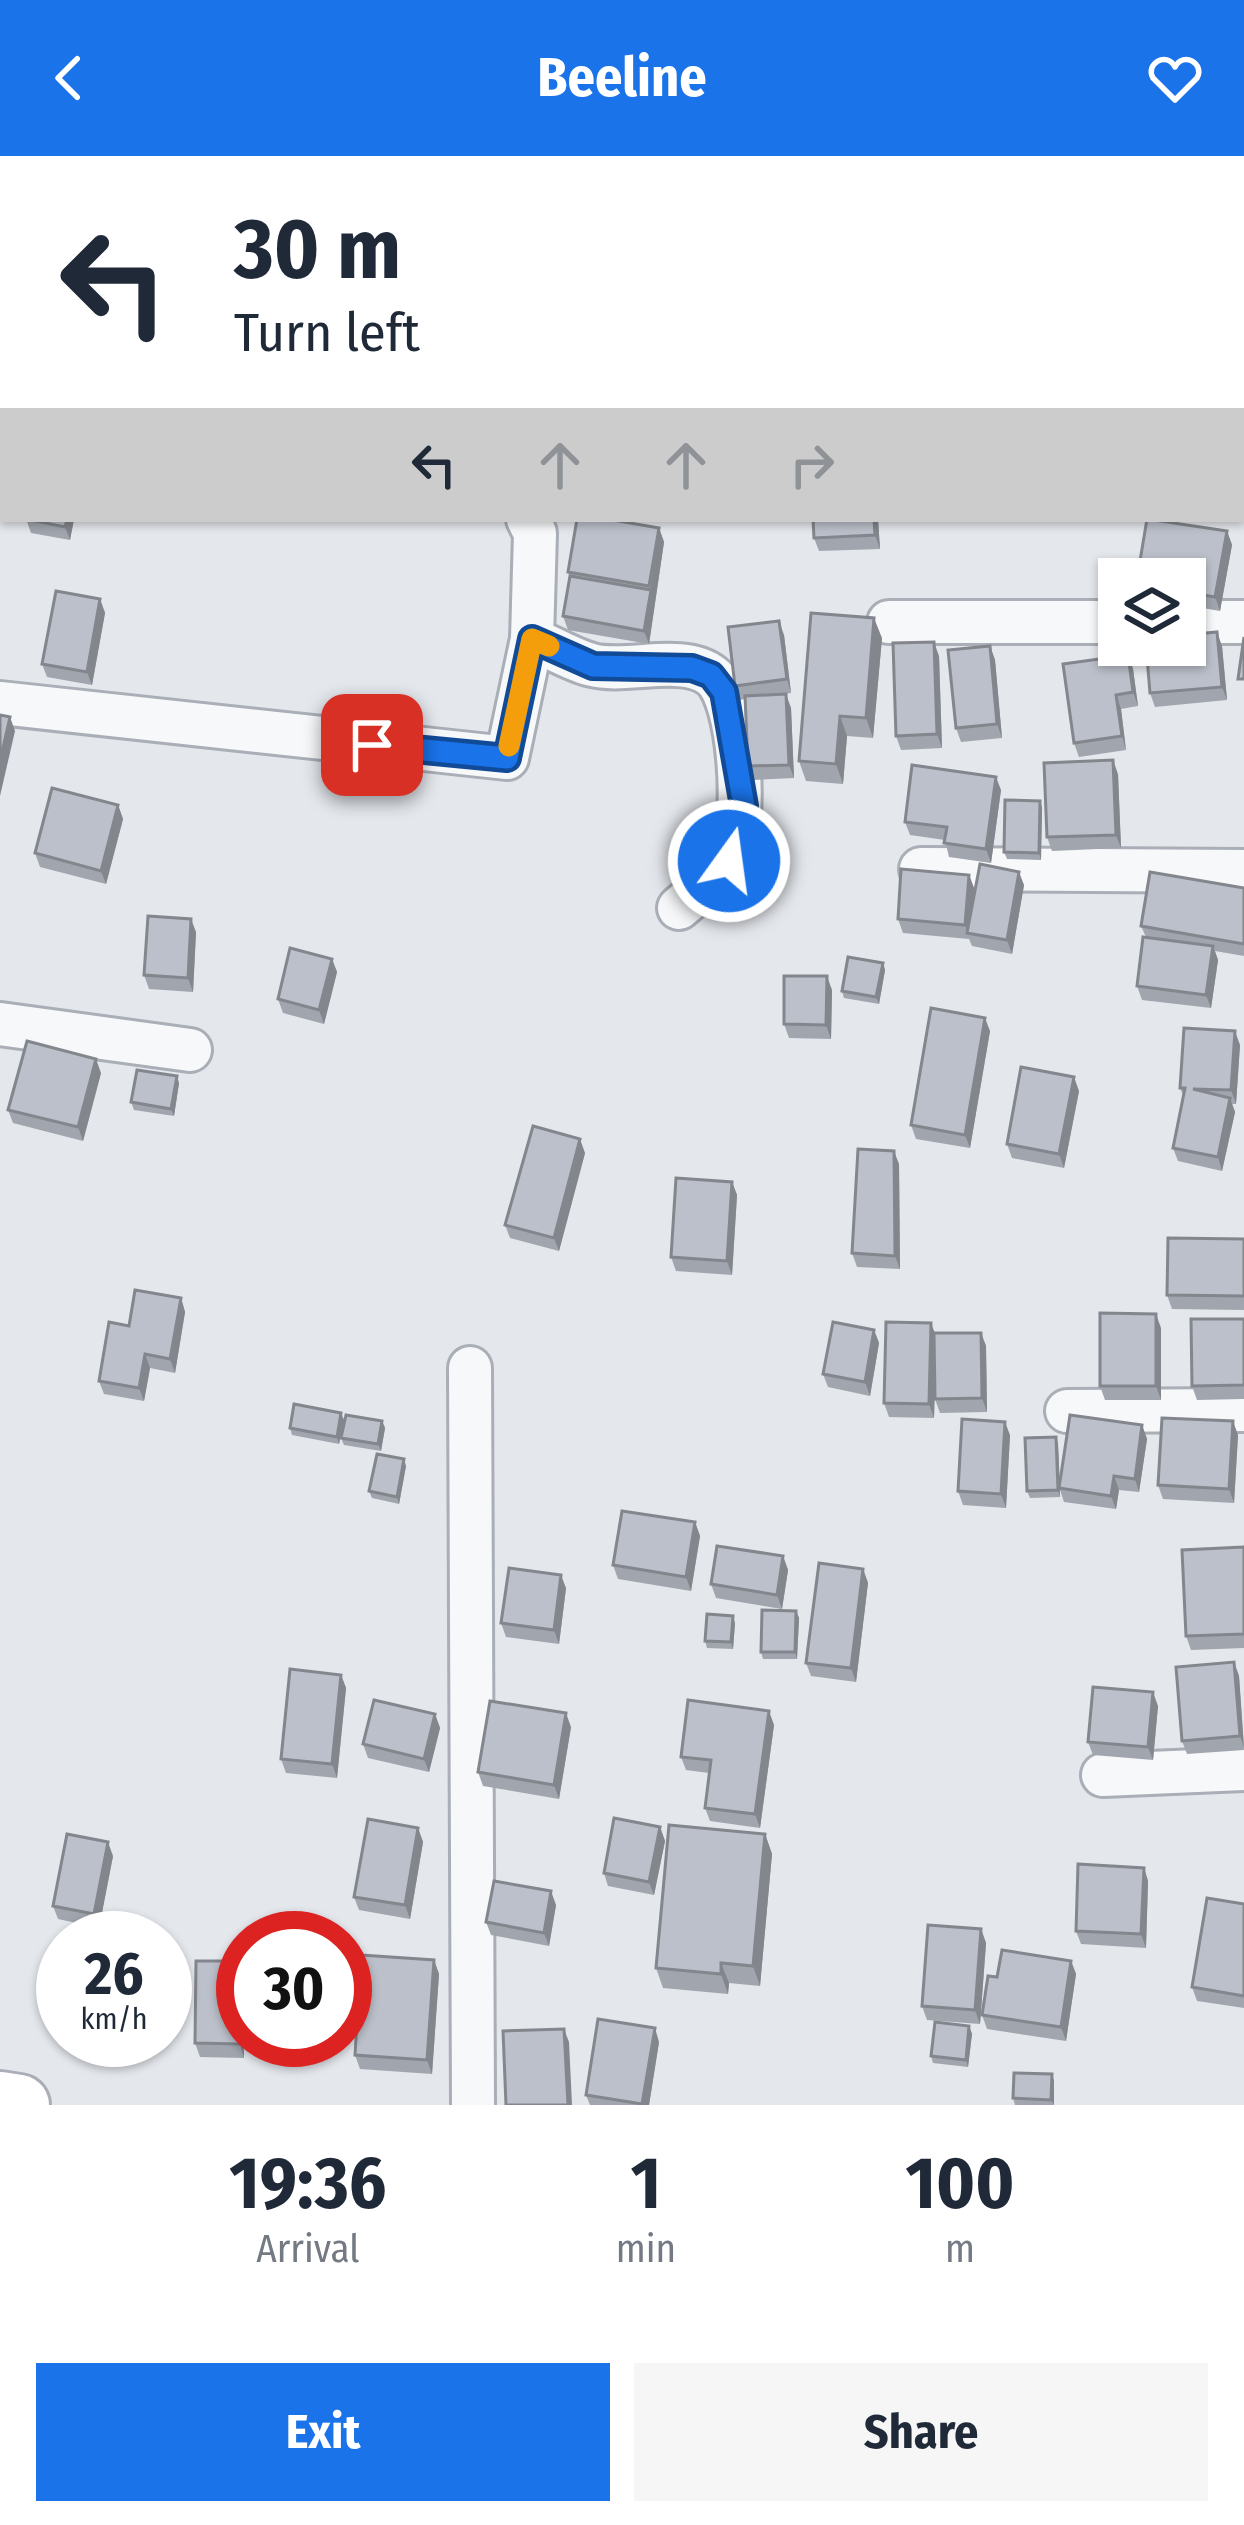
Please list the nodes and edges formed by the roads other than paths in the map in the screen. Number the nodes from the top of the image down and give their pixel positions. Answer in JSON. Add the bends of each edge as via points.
{"nodes":[{"id":1,"x":530,"y":522,"type":"edge"},
{"id":2,"x":889,"y":622,"type":"dead end"},
{"id":3,"x":1098,"y":622,"type":"edge"},
{"id":4,"x":1206,"y":622,"type":"edge"},
{"id":5,"x":1244,"y":622,"type":"edge"},
{"id":6,"x":532,"y":639,"type":"junction"},
{"id":7,"x":0,"y":703,"type":"edge"},
{"id":8,"x":921,"y":869,"type":"edge"},
{"id":9,"x":1244,"y":871,"type":"edge"},
{"id":10,"x":679,"y":908,"type":"dead end"},
{"id":11,"x":0,"y":1024,"type":"edge"},
{"id":12,"x":190,"y":1049,"type":"dead end"},
{"id":13,"x":470,"y":1368,"type":"dead end"},
{"id":14,"x":1244,"y":1410,"type":"edge"},
{"id":15,"x":1067,"y":1411,"type":"edge"},
{"id":16,"x":1244,"y":1769,"type":"edge"},
{"id":17,"x":1103,"y":1775,"type":"dead end"},
{"id":18,"x":0,"y":2102,"type":"edge"},
{"id":19,"x":19,"y":2105,"type":"edge"},
{"id":20,"x":473,"y":2105,"type":"edge"}],
"edges":[{"from":1,"to":6,"type":"street"},
{"from":2,"to":3,"type":"street"},
{"from":4,"to":5,"type":"street"},
{"from":6,"to":7,"type":"street","via":[[507,758]]},
{"from":6,"to":10,"type":"street","via":[[593,666],[692,668],[724,692],[744,806],[738,838],[729,861]]},
{"from":8,"to":9,"type":"street"},
{"from":11,"to":12,"type":"street"},
{"from":13,"to":20,"type":"street"},
{"from":14,"to":15,"type":"street"},
{"from":16,"to":17,"type":"street"},
{"from":18,"to":19,"type":"main road"}]}
